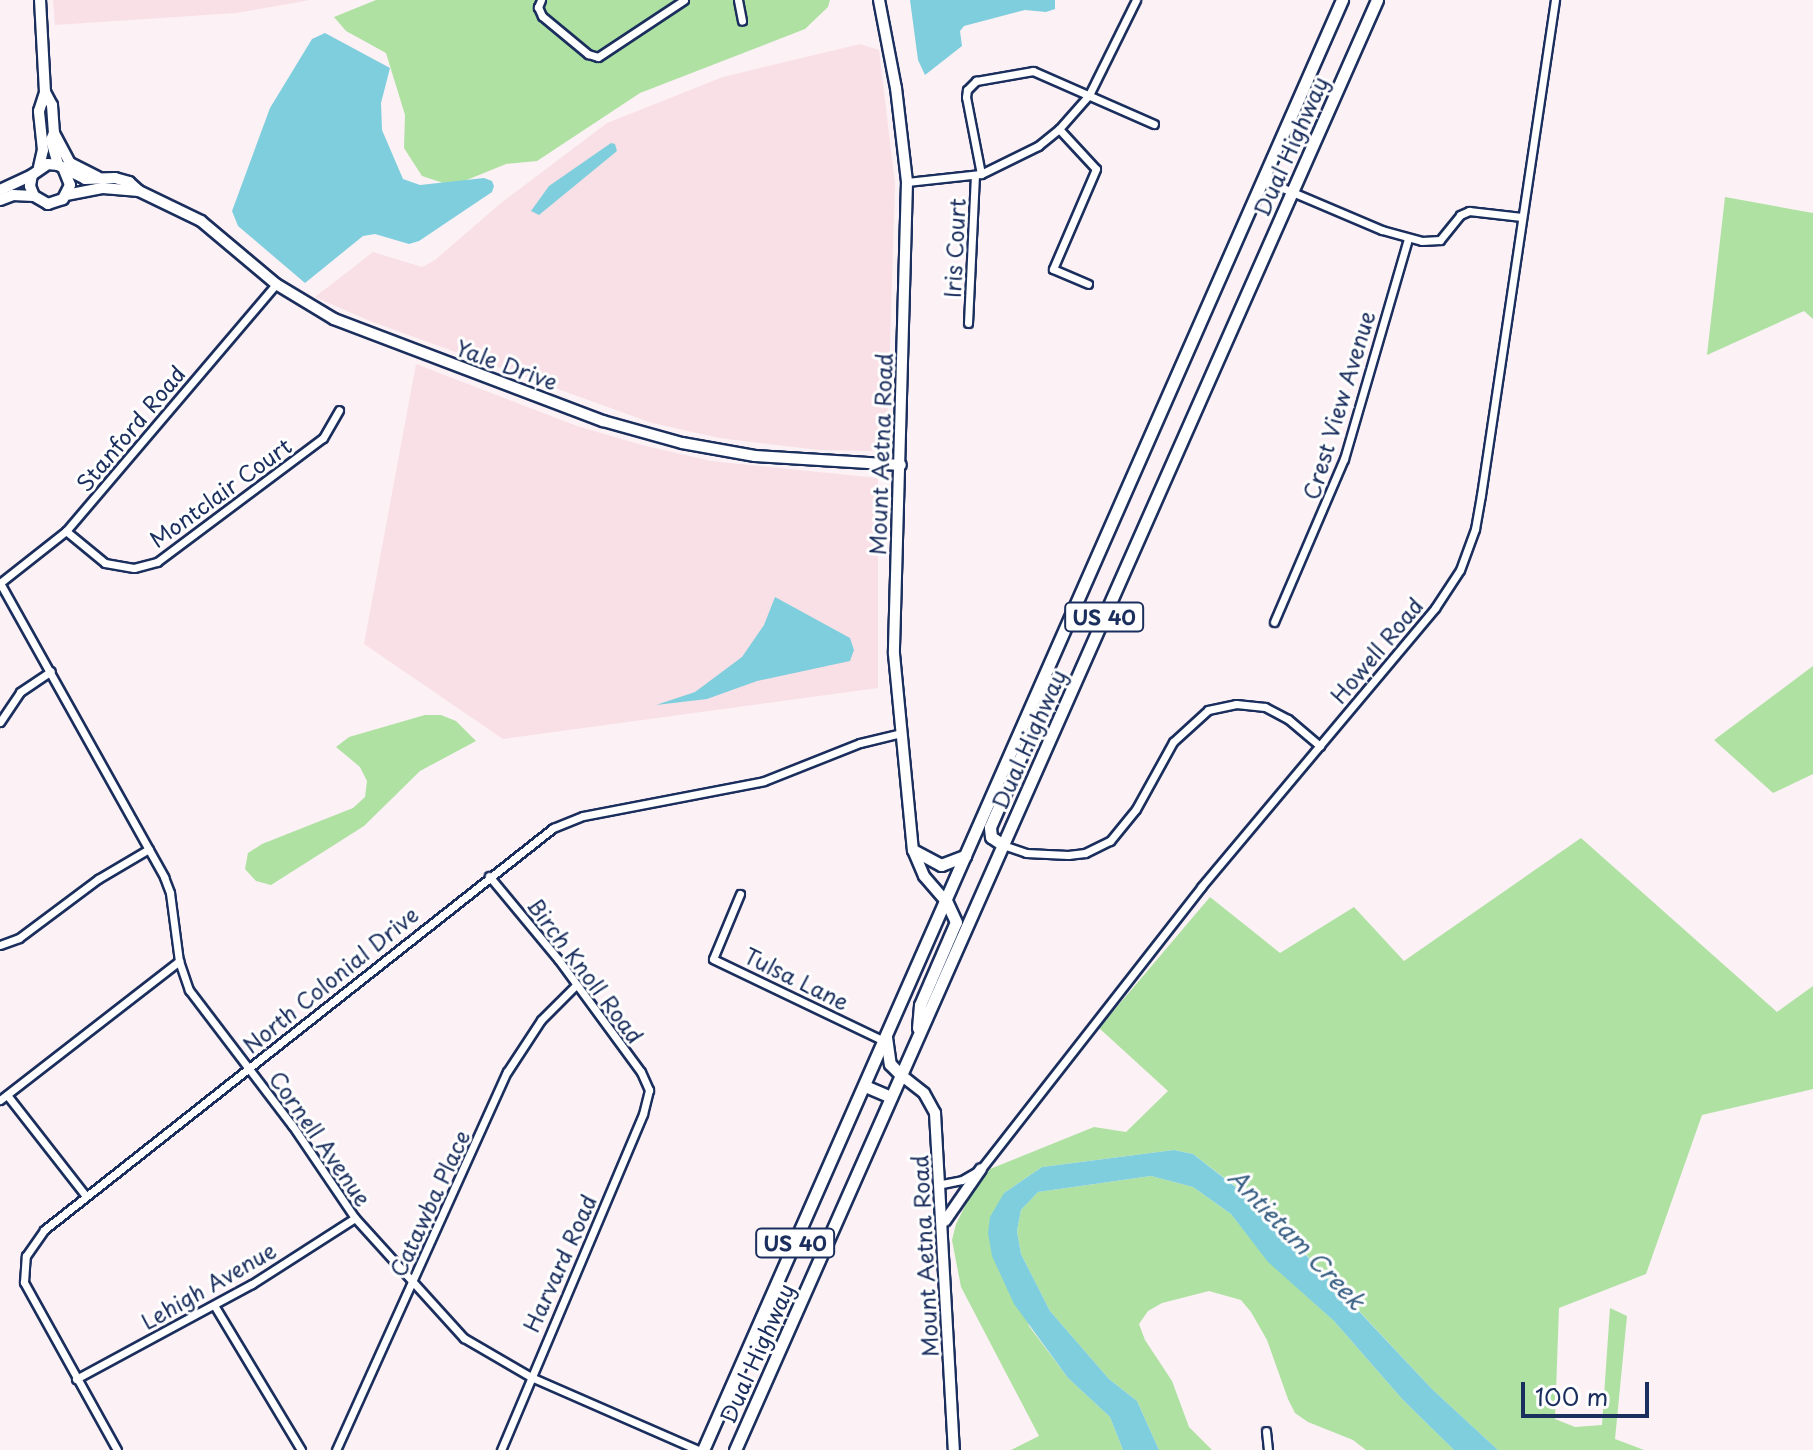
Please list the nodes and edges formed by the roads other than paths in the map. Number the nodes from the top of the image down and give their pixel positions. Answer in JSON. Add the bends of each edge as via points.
{"nodes":[{"id":1,"x":40,"y":0,"type":"edge"},
{"id":2,"x":541,"y":0,"type":"edge"},
{"id":3,"x":684,"y":0,"type":"edge"},
{"id":4,"x":738,"y":0,"type":"edge"},
{"id":5,"x":879,"y":0,"type":"edge"},
{"id":6,"x":1136,"y":0,"type":"edge"},
{"id":7,"x":1342,"y":0,"type":"edge"},
{"id":8,"x":1377,"y":0,"type":"edge"},
{"id":9,"x":1555,"y":0,"type":"edge"},
{"id":10,"x":742,"y":21,"type":"dead end"},
{"id":11,"x":45,"y":92,"type":"junction"},
{"id":12,"x":1089,"y":95,"type":"junction"},
{"id":13,"x":1154,"y":124,"type":"dead end"},
{"id":14,"x":1059,"y":129,"type":"junction"},
{"id":15,"x":54,"y":133,"type":"junction"},
{"id":16,"x":61,"y":168,"type":"junction"},
{"id":17,"x":35,"y":171,"type":"junction"},
{"id":18,"x":978,"y":174,"type":"junction"},
{"id":19,"x":98,"y":177,"type":"junction"},
{"id":20,"x":1264,"y":180,"type":"junction"},
{"id":21,"x":907,"y":182,"type":"junction"},
{"id":22,"x":0,"y":190,"type":"edge"},
{"id":23,"x":139,"y":191,"type":"junction"},
{"id":24,"x":1291,"y":192,"type":"junction"},
{"id":25,"x":66,"y":195,"type":"junction"},
{"id":26,"x":34,"y":196,"type":"junction"},
{"id":27,"x":0,"y":200,"type":"edge"},
{"id":28,"x":1522,"y":217,"type":"junction"},
{"id":29,"x":1408,"y":239,"type":"junction"},
{"id":30,"x":276,"y":284,"type":"junction"},
{"id":31,"x":1088,"y":284,"type":"dead end"},
{"id":32,"x":968,"y":323,"type":"dead end"},
{"id":33,"x":339,"y":410,"type":"dead end"},
{"id":34,"x":901,"y":465,"type":"junction"},
{"id":35,"x":66,"y":531,"type":"junction"},
{"id":36,"x":0,"y":583,"type":"edge"},
{"id":37,"x":1274,"y":622,"type":"dead end"},
{"id":38,"x":51,"y":671,"type":"junction"},
{"id":39,"x":1046,"y":674,"type":"junction"},
{"id":40,"x":0,"y":722,"type":"edge"},
{"id":41,"x":901,"y":733,"type":"junction"},
{"id":42,"x":1320,"y":746,"type":"junction"},
{"id":43,"x":1003,"y":845,"type":"junction"},
{"id":44,"x":149,"y":849,"type":"junction"},
{"id":45,"x":913,"y":850,"type":"junction"},
{"id":46,"x":965,"y":856,"type":"junction"},
{"id":47,"x":489,"y":876,"type":"junction"},
{"id":48,"x":740,"y":894,"type":"dead end"},
{"id":49,"x":946,"y":901,"type":"junction"},
{"id":50,"x":0,"y":945,"type":"edge"},
{"id":51,"x":179,"y":961,"type":"junction"},
{"id":52,"x":576,"y":985,"type":"junction"},
{"id":53,"x":885,"y":1039,"type":"junction"},
{"id":54,"x":917,"y":1041,"type":"junction"},
{"id":55,"x":248,"y":1067,"type":"junction"},
{"id":56,"x":901,"y":1075,"type":"junction"},
{"id":57,"x":865,"y":1086,"type":"junction"},
{"id":58,"x":649,"y":1090,"type":"joint"},
{"id":59,"x":3,"y":1097,"type":"edge"},
{"id":60,"x":891,"y":1097,"type":"junction"},
{"id":61,"x":981,"y":1169,"type":"junction"},
{"id":62,"x":942,"y":1184,"type":"junction"},
{"id":63,"x":85,"y":1195,"type":"junction"},
{"id":64,"x":355,"y":1218,"type":"junction"},
{"id":65,"x":944,"y":1223,"type":"junction"},
{"id":66,"x":412,"y":1283,"type":"junction"},
{"id":67,"x":214,"y":1305,"type":"junction"},
{"id":68,"x":531,"y":1377,"type":"junction"},
{"id":69,"x":76,"y":1379,"type":"junction"},
{"id":70,"x":1266,"y":1431,"type":"dead end"},
{"id":71,"x":117,"y":1450,"type":"edge"},
{"id":72,"x":301,"y":1450,"type":"edge"},
{"id":73,"x":336,"y":1450,"type":"edge"},
{"id":74,"x":501,"y":1450,"type":"edge"},
{"id":75,"x":700,"y":1450,"type":"edge"},
{"id":76,"x":735,"y":1450,"type":"edge"},
{"id":77,"x":954,"y":1450,"type":"edge"},
{"id":78,"x":1268,"y":1450,"type":"edge"}],
"edges":[{"from":1,"to":11,"type":"street"},
{"from":2,"to":3,"type":"street","via":[[542,16],[598,57]]},
{"from":4,"to":10,"type":"street"},
{"from":5,"to":21,"type":"street","name":"Mount Aetna Road"},
{"from":6,"to":12,"type":"street"},
{"from":7,"to":20,"type":"main road","name":"Dual Highway","number":"US 40"},
{"from":8,"to":24,"type":"main road","name":"Dual Highway","number":"US 40"},
{"from":9,"to":28,"type":"street","name":"Howell Road"},
{"from":11,"to":15,"type":"street","via":[[52,105]]},
{"from":11,"to":17,"type":"street","via":[[39,111],[43,150]]},
{"from":12,"to":13,"type":"street"},
{"from":12,"to":14,"type":"street"},
{"from":12,"to":18,"type":"street","name":"Iris Court","via":[[1033,71],[971,84],[966,97]]},
{"from":14,"to":18,"type":"street","via":[[1019,157]]},
{"from":14,"to":31,"type":"street","via":[[1096,169],[1053,269]]},
{"from":15,"to":16,"type":"street","via":[[51,140]]},
{"from":15,"to":19,"type":"street","via":[[70,163]]},
{"from":16,"to":17,"type":"street","name":"Yale Drive"},
{"from":16,"to":19,"type":"street","name":"Yale Drive","via":[[85,179]]},
{"from":16,"to":25,"type":"street","via":[[70,185]]},
{"from":17,"to":22,"type":"street","name":"Yale Drive"},
{"from":17,"to":26,"type":"street","via":[[30,186]]},
{"from":18,"to":21,"type":"street"},
{"from":18,"to":32,"type":"street","name":"Iris Court"},
{"from":19,"to":23,"type":"street","name":"Yale Drive","via":[[129,182]]},
{"from":20,"to":24,"type":"street"},
{"from":20,"to":39,"type":"main road","name":"Dual Highway","number":"US 40"},
{"from":21,"to":34,"type":"street","name":"Mount Aetna Road"},
{"from":23,"to":25,"type":"street","name":"Yale Drive","via":[[103,188]]},
{"from":23,"to":30,"type":"street","name":"Yale Drive","via":[[201,221]]},
{"from":24,"to":29,"type":"street"},
{"from":24,"to":43,"type":"main road","name":"Dual Highway","number":"US 40"},
{"from":25,"to":26,"type":"street","name":"Yale Drive","via":[[48,204]]},
{"from":26,"to":27,"type":"street","name":"Yale Drive"},
{"from":28,"to":29,"type":"street","via":[[1469,211],[1440,240]]},
{"from":28,"to":42,"type":"street","name":"Howell Road","via":[[1468,551],[1435,608]]},
{"from":29,"to":37,"type":"street","name":"Crest View Avenue","via":[[1344,459]]},
{"from":30,"to":34,"type":"street","name":"Yale Drive","via":[[363,331],[646,434],[755,456]]},
{"from":30,"to":35,"type":"street","name":"Stanford Road"},
{"from":33,"to":35,"type":"street","name":"Montclair Court","via":[[323,438],[157,562],[134,568],[105,563]]},
{"from":34,"to":41,"type":"street","name":"Mount Aetna Road","via":[[894,612]]},
{"from":35,"to":36,"type":"street","name":"Stanford Road"},
{"from":36,"to":38,"type":"street","name":"Cornell Avenue"},
{"from":38,"to":40,"type":"street","via":[[20,692]]},
{"from":38,"to":44,"type":"street","name":"Cornell Avenue"},
{"from":39,"to":43,"type":"main road","via":[[1046,699],[990,827],[991,837]]},
{"from":39,"to":46,"type":"main road","name":"Dual Highway","number":"US 40"},
{"from":41,"to":45,"type":"street","name":"Mount Aetna Road"},
{"from":41,"to":47,"type":"street","name":"North Colonial Drive","via":[[860,743],[764,781],[568,821]]},
{"from":42,"to":43,"type":"street","via":[[1265,707],[1236,704],[1208,710],[1173,742],[1136,809],[1110,841],[1068,855],[1026,853]]},
{"from":42,"to":61,"type":"street","name":"Howell Road","via":[[1162,936]]},
{"from":43,"to":54,"type":"main road","name":"Dual Highway","number":"US 40"},
{"from":44,"to":50,"type":"street","via":[[98,879],[19,938]]},
{"from":44,"to":51,"type":"street","name":"Cornell Avenue","via":[[170,893]]},
{"from":45,"to":46,"type":"main road","via":[[941,865]]},
{"from":45,"to":49,"type":"street","name":"Mount Aetna Road","via":[[924,876]]},
{"from":46,"to":49,"type":"main road","name":"Dual Highway","number":"US 40"},
{"from":47,"to":52,"type":"street","name":"Birch Knoll Road"},
{"from":47,"to":55,"type":"street","name":"North Colonial Drive"},
{"from":48,"to":53,"type":"street","name":"Tulsa Lane","via":[[713,959]]},
{"from":49,"to":53,"type":"main road","name":"Dual Highway","number":"US 40"},
{"from":49,"to":54,"type":"main road","via":[[956,922],[920,1005]]},
{"from":51,"to":55,"type":"street","name":"Cornell Avenue","via":[[189,990]]},
{"from":51,"to":59,"type":"street"},
{"from":52,"to":58,"type":"street","name":"Birch Knoll Road"},
{"from":52,"to":66,"type":"street","name":"Catawba Place","via":[[541,1020],[507,1072]]},
{"from":53,"to":56,"type":"main road","via":[[890,1064]]},
{"from":53,"to":57,"type":"main road","name":"Dual Highway","number":"US 40"},
{"from":54,"to":56,"type":"main road","name":"Dual Highway","number":"US 40"},
{"from":55,"to":63,"type":"street","name":"North Colonial Drive"},
{"from":55,"to":64,"type":"street","name":"Cornell Avenue"},
{"from":56,"to":60,"type":"main road","name":"Dual Highway","number":"US 40"},
{"from":56,"to":62,"type":"street","name":"Mount Aetna Road","via":[[931,1101]]},
{"from":57,"to":60,"type":"main road"},
{"from":57,"to":75,"type":"main road","name":"Dual Highway","number":"US 40"},
{"from":58,"to":68,"type":"street","name":"Harvard Road"},
{"from":59,"to":63,"type":"street"},
{"from":60,"to":76,"type":"main road","name":"Dual Highway","number":"US 40"},
{"from":61,"to":62,"type":"street"},
{"from":61,"to":65,"type":"street"},
{"from":62,"to":65,"type":"street","name":"Mount Aetna Road"},
{"from":63,"to":69,"type":"street","name":"North Colonial Drive","via":[[44,1230],[23,1268],[30,1299]]},
{"from":64,"to":66,"type":"street","name":"Cornell Avenue"},
{"from":64,"to":67,"type":"street","name":"Lehigh Avenue"},
{"from":65,"to":77,"type":"street","name":"Mount Aetna Road"},
{"from":66,"to":68,"type":"street","name":"Cornell Avenue","via":[[464,1338]]},
{"from":66,"to":73,"type":"street","name":"Catawba Place"},
{"from":67,"to":69,"type":"street","name":"Lehigh Avenue"},
{"from":67,"to":72,"type":"street"},
{"from":68,"to":74,"type":"street","name":"Harvard Road"},
{"from":68,"to":75,"type":"street","name":"Cornell Avenue"},
{"from":69,"to":71,"type":"street","name":"North Colonial Drive"},
{"from":70,"to":78,"type":"street"}]}
